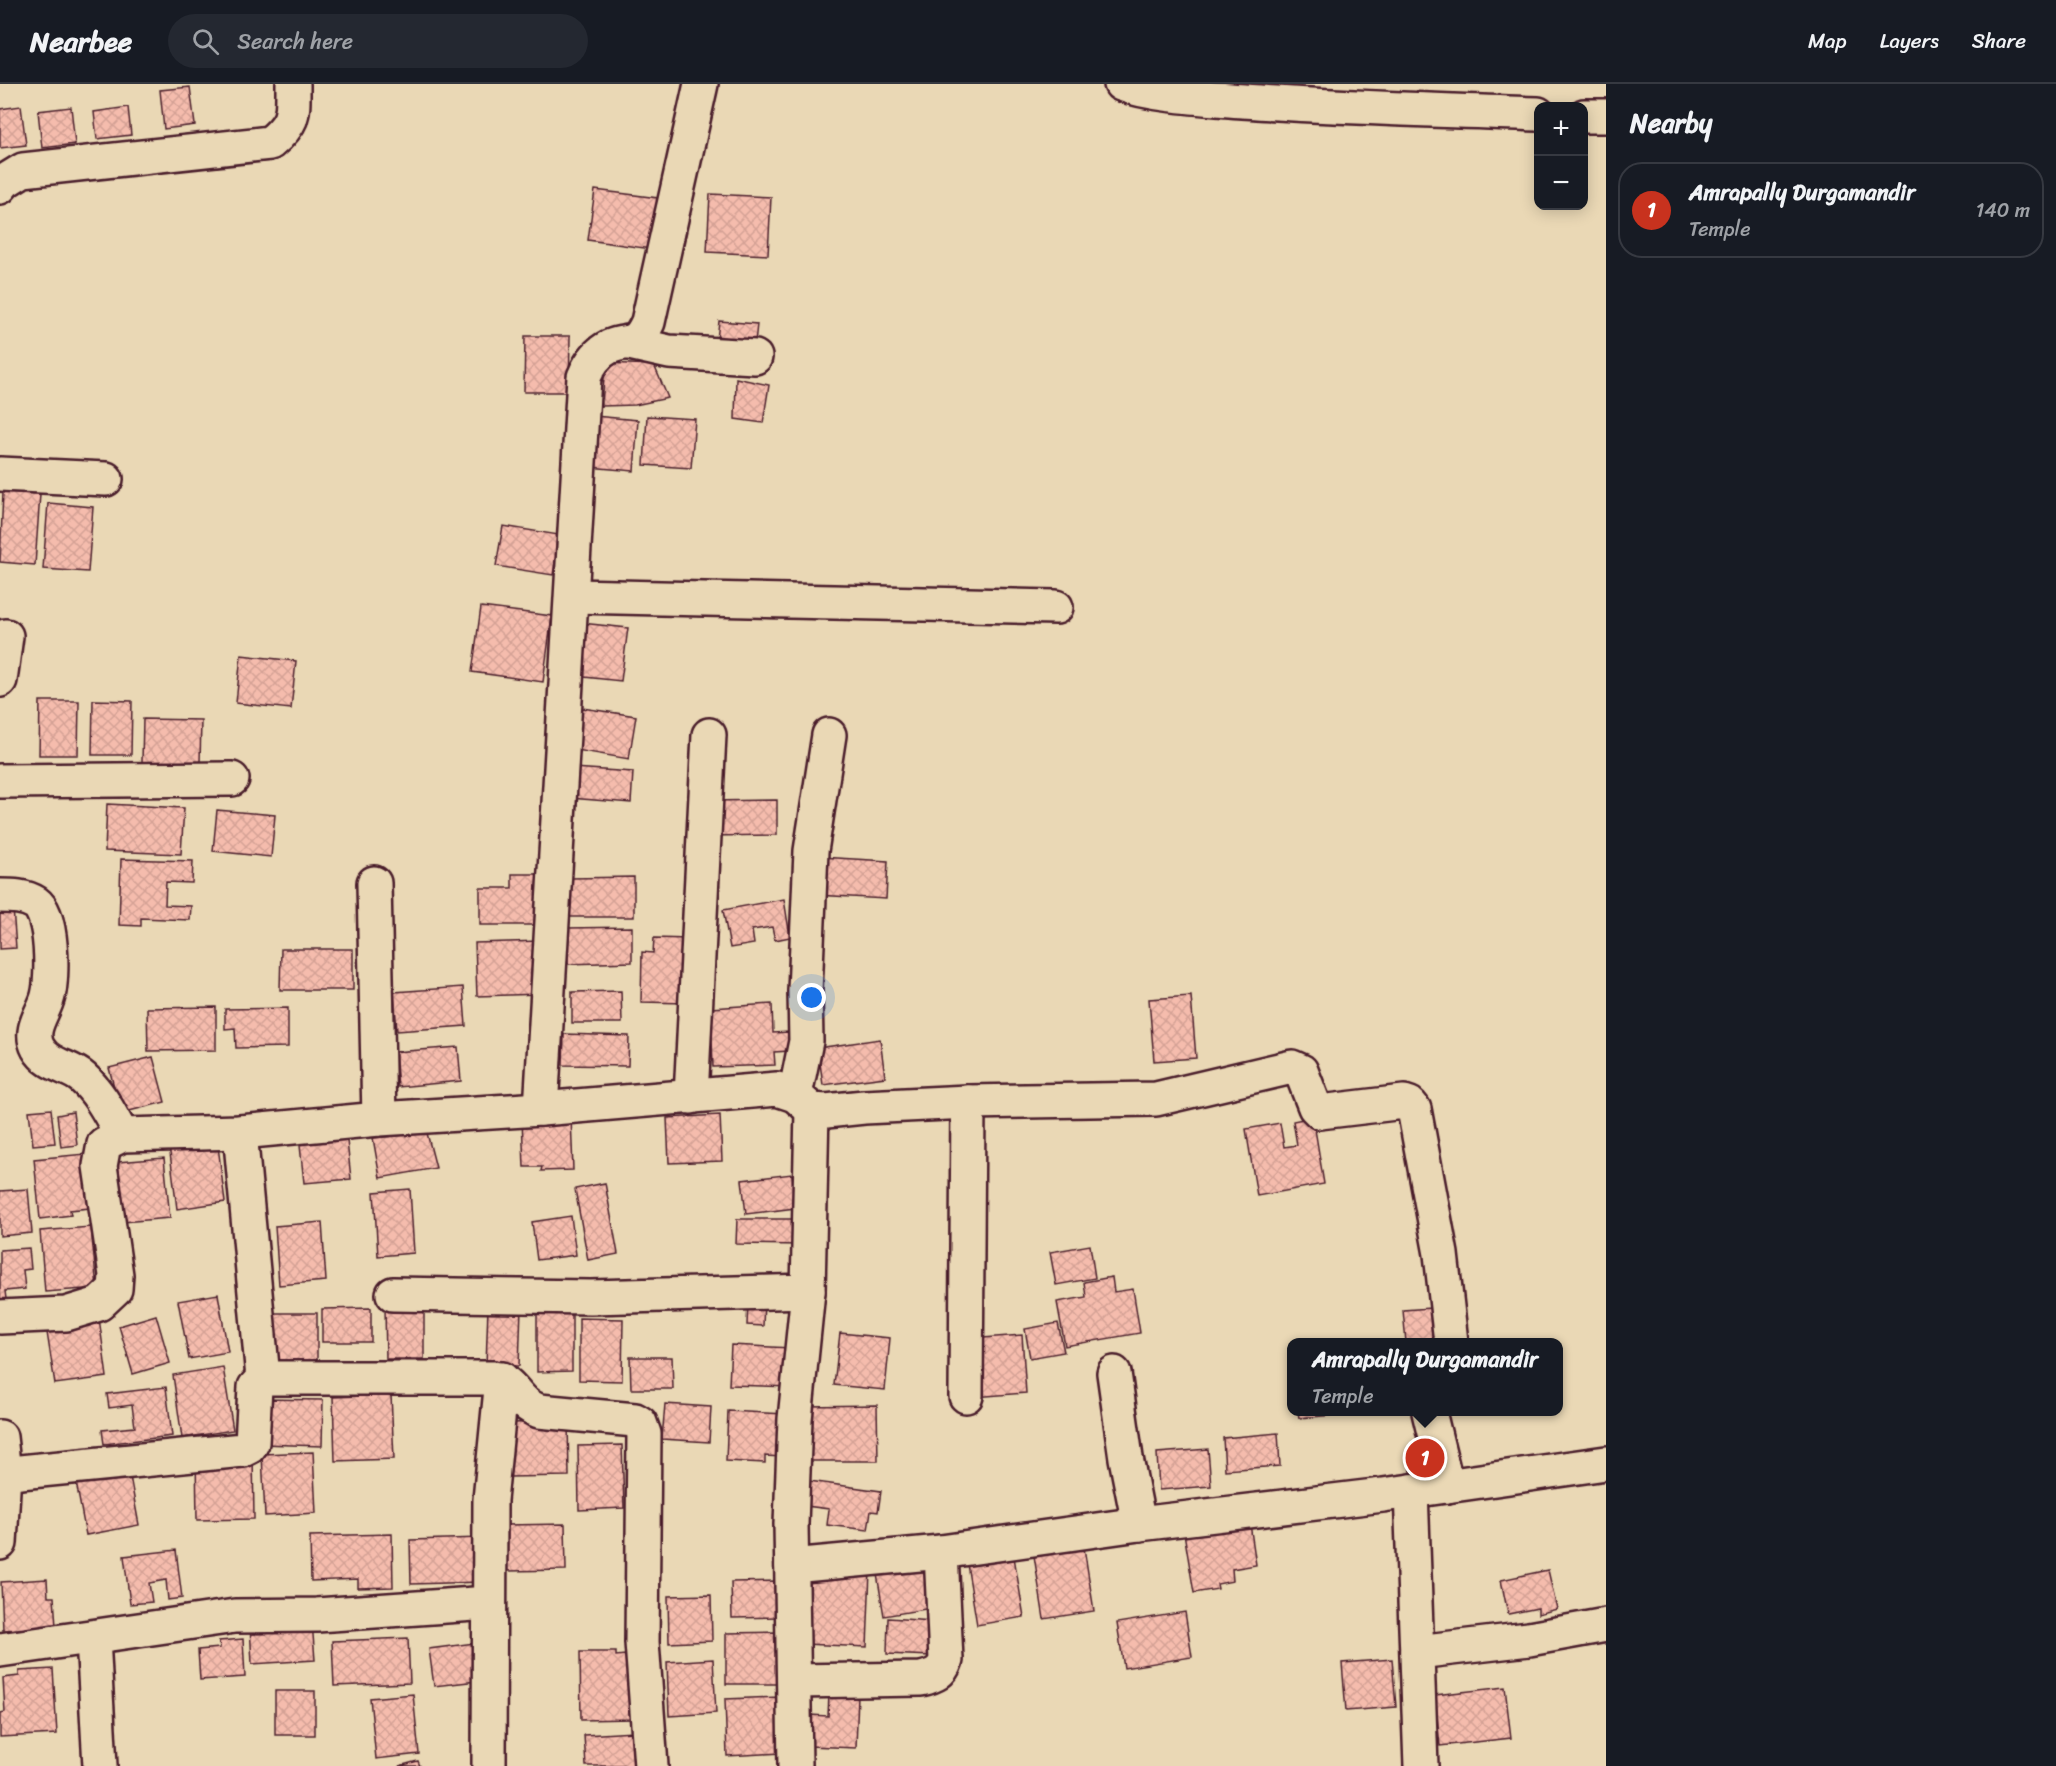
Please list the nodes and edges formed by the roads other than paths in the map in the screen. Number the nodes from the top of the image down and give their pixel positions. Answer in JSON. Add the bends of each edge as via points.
{"nodes":[{"id":1,"x":293,"y":84,"type":"edge"},
{"id":2,"x":701,"y":84,"type":"edge"},
{"id":3,"x":1121,"y":84,"type":"edge"},
{"id":4,"x":1534,"y":114,"type":"edge"},
{"id":5,"x":1588,"y":116,"type":"edge"},
{"id":6,"x":1606,"y":116,"type":"edge"},
{"id":7,"x":2,"y":181,"type":"edge"},
{"id":8,"x":629,"y":343,"type":"junction"},
{"id":9,"x":755,"y":357,"type":"dead end"},
{"id":10,"x":0,"y":474,"type":"edge"},
{"id":11,"x":106,"y":479,"type":"dead end"},
{"id":12,"x":573,"y":596,"type":"junction"},
{"id":13,"x":1056,"y":607,"type":"dead end"},
{"id":14,"x":6,"y":636,"type":"dead end"},
{"id":15,"x":0,"y":680,"type":"edge"},
{"id":16,"x":709,"y":735,"type":"dead end"},
{"id":17,"x":829,"y":735,"type":"dead end"},
{"id":18,"x":232,"y":779,"type":"dead end"},
{"id":19,"x":0,"y":781,"type":"edge"},
{"id":20,"x":374,"y":883,"type":"dead end"},
{"id":21,"x":0,"y":896,"type":"edge"},
{"id":22,"x":691,"y":1097,"type":"junction"},
{"id":23,"x":968,"y":1102,"type":"junction"},
{"id":24,"x":803,"y":1103,"type":"junction"},
{"id":25,"x":541,"y":1109,"type":"junction"},
{"id":26,"x":379,"y":1119,"type":"junction"},
{"id":27,"x":240,"y":1132,"type":"junction"},
{"id":28,"x":122,"y":1135,"type":"junction"},
{"id":29,"x":808,"y":1291,"type":"junction"},
{"id":30,"x":393,"y":1294,"type":"dead end"},
{"id":31,"x":0,"y":1317,"type":"edge"},
{"id":32,"x":1451,"y":1338,"type":"edge"},
{"id":33,"x":1114,"y":1372,"type":"dead end"},
{"id":34,"x":263,"y":1378,"type":"junction"},
{"id":35,"x":502,"y":1379,"type":"junction"},
{"id":36,"x":966,"y":1396,"type":"dead end"},
{"id":37,"x":1431,"y":1416,"type":"edge"},
{"id":38,"x":0,"y":1437,"type":"edge"},
{"id":39,"x":1606,"y":1463,"type":"edge"},
{"id":40,"x":2,"y":1473,"type":"edge"},
{"id":41,"x":1447,"y":1486,"type":"junction"},
{"id":42,"x":1411,"y":1491,"type":"junction"},
{"id":43,"x":1139,"y":1524,"type":"junction"},
{"id":44,"x":0,"y":1543,"type":"edge"},
{"id":45,"x":941,"y":1552,"type":"junction"},
{"id":46,"x":792,"y":1566,"type":"junction"},
{"id":47,"x":489,"y":1603,"type":"junction"},
{"id":48,"x":1606,"y":1625,"type":"edge"},
{"id":49,"x":93,"y":1638,"type":"junction"},
{"id":50,"x":0,"y":1650,"type":"edge"},
{"id":51,"x":1418,"y":1652,"type":"junction"},
{"id":52,"x":795,"y":1681,"type":"junction"},
{"id":53,"x":100,"y":1766,"type":"edge"},
{"id":54,"x":489,"y":1766,"type":"edge"},
{"id":55,"x":651,"y":1766,"type":"edge"},
{"id":56,"x":795,"y":1766,"type":"edge"},
{"id":57,"x":1420,"y":1766,"type":"edge"}],
"edges":[{"from":1,"to":7,"type":"street","via":[[293,115],[286,130],[270,143],[23,170]]},
{"from":2,"to":8,"type":"street","via":[[648,322],[642,334]]},
{"from":3,"to":4,"type":"street","via":[[1207,98],[1311,106]]},
{"from":5,"to":6,"type":"street"},
{"from":8,"to":9,"type":"street","via":[[669,352]]},
{"from":8,"to":12,"type":"street","via":[[610,346],[599,354],[584,377]]},
{"from":10,"to":11,"type":"street"},
{"from":12,"to":13,"type":"street"},
{"from":12,"to":25,"type":"street"},
{"from":14,"to":15,"type":"street"},
{"from":16,"to":22,"type":"street"},
{"from":17,"to":24,"type":"street","via":[[811,852]]},
{"from":18,"to":19,"type":"street"},
{"from":20,"to":26,"type":"street"},
{"from":21,"to":28,"type":"street","via":[[23,897],[38,904],[45,915],[51,943],[49,996],[34,1028],[38,1048],[53,1064],[82,1077],[102,1100]]},
{"from":22,"to":24,"type":"street","via":[[777,1089]]},
{"from":22,"to":25,"type":"street"},
{"from":23,"to":24,"type":"street","via":[[826,1111]]},
{"from":23,"to":32,"type":"street","via":[[1156,1099],[1292,1067],[1300,1071],[1320,1112],[1410,1104],[1441,1254]]},
{"from":23,"to":36,"type":"street"},
{"from":24,"to":29,"type":"street"},
{"from":25,"to":26,"type":"street"},
{"from":26,"to":27,"type":"street"},
{"from":27,"to":28,"type":"street"},
{"from":27,"to":34,"type":"street"},
{"from":28,"to":31,"type":"street","via":[[104,1144],[100,1166],[115,1289],[99,1304],[66,1314]]},
{"from":29,"to":30,"type":"street","via":[[591,1297]]},
{"from":29,"to":46,"type":"street","via":[[795,1419]]},
{"from":33,"to":43,"type":"street"},
{"from":34,"to":35,"type":"street"},
{"from":34,"to":40,"type":"street","via":[[255,1387],[252,1443],[243,1450]]},
{"from":35,"to":47,"type":"street","via":[[490,1500]]},
{"from":35,"to":55,"type":"street","via":[[520,1400],[539,1412],[635,1420],[642,1428],[642,1642]]},
{"from":37,"to":41,"type":"street"},
{"from":38,"to":40,"type":"street"},
{"from":39,"to":41,"type":"street"},
{"from":40,"to":44,"type":"street"},
{"from":41,"to":42,"type":"street"},
{"from":42,"to":43,"type":"street"},
{"from":42,"to":51,"type":"street"},
{"from":43,"to":45,"type":"street"},
{"from":45,"to":46,"type":"street"},
{"from":45,"to":52,"type":"street","via":[[946,1660],[943,1669],[921,1679]]},
{"from":46,"to":52,"type":"street"},
{"from":47,"to":49,"type":"street","via":[[317,1615],[235,1616]]},
{"from":47,"to":54,"type":"street"},
{"from":48,"to":51,"type":"street","via":[[1529,1640]]},
{"from":49,"to":50,"type":"street"},
{"from":49,"to":53,"type":"street"},
{"from":51,"to":57,"type":"street"},
{"from":52,"to":56,"type":"street"}]}
